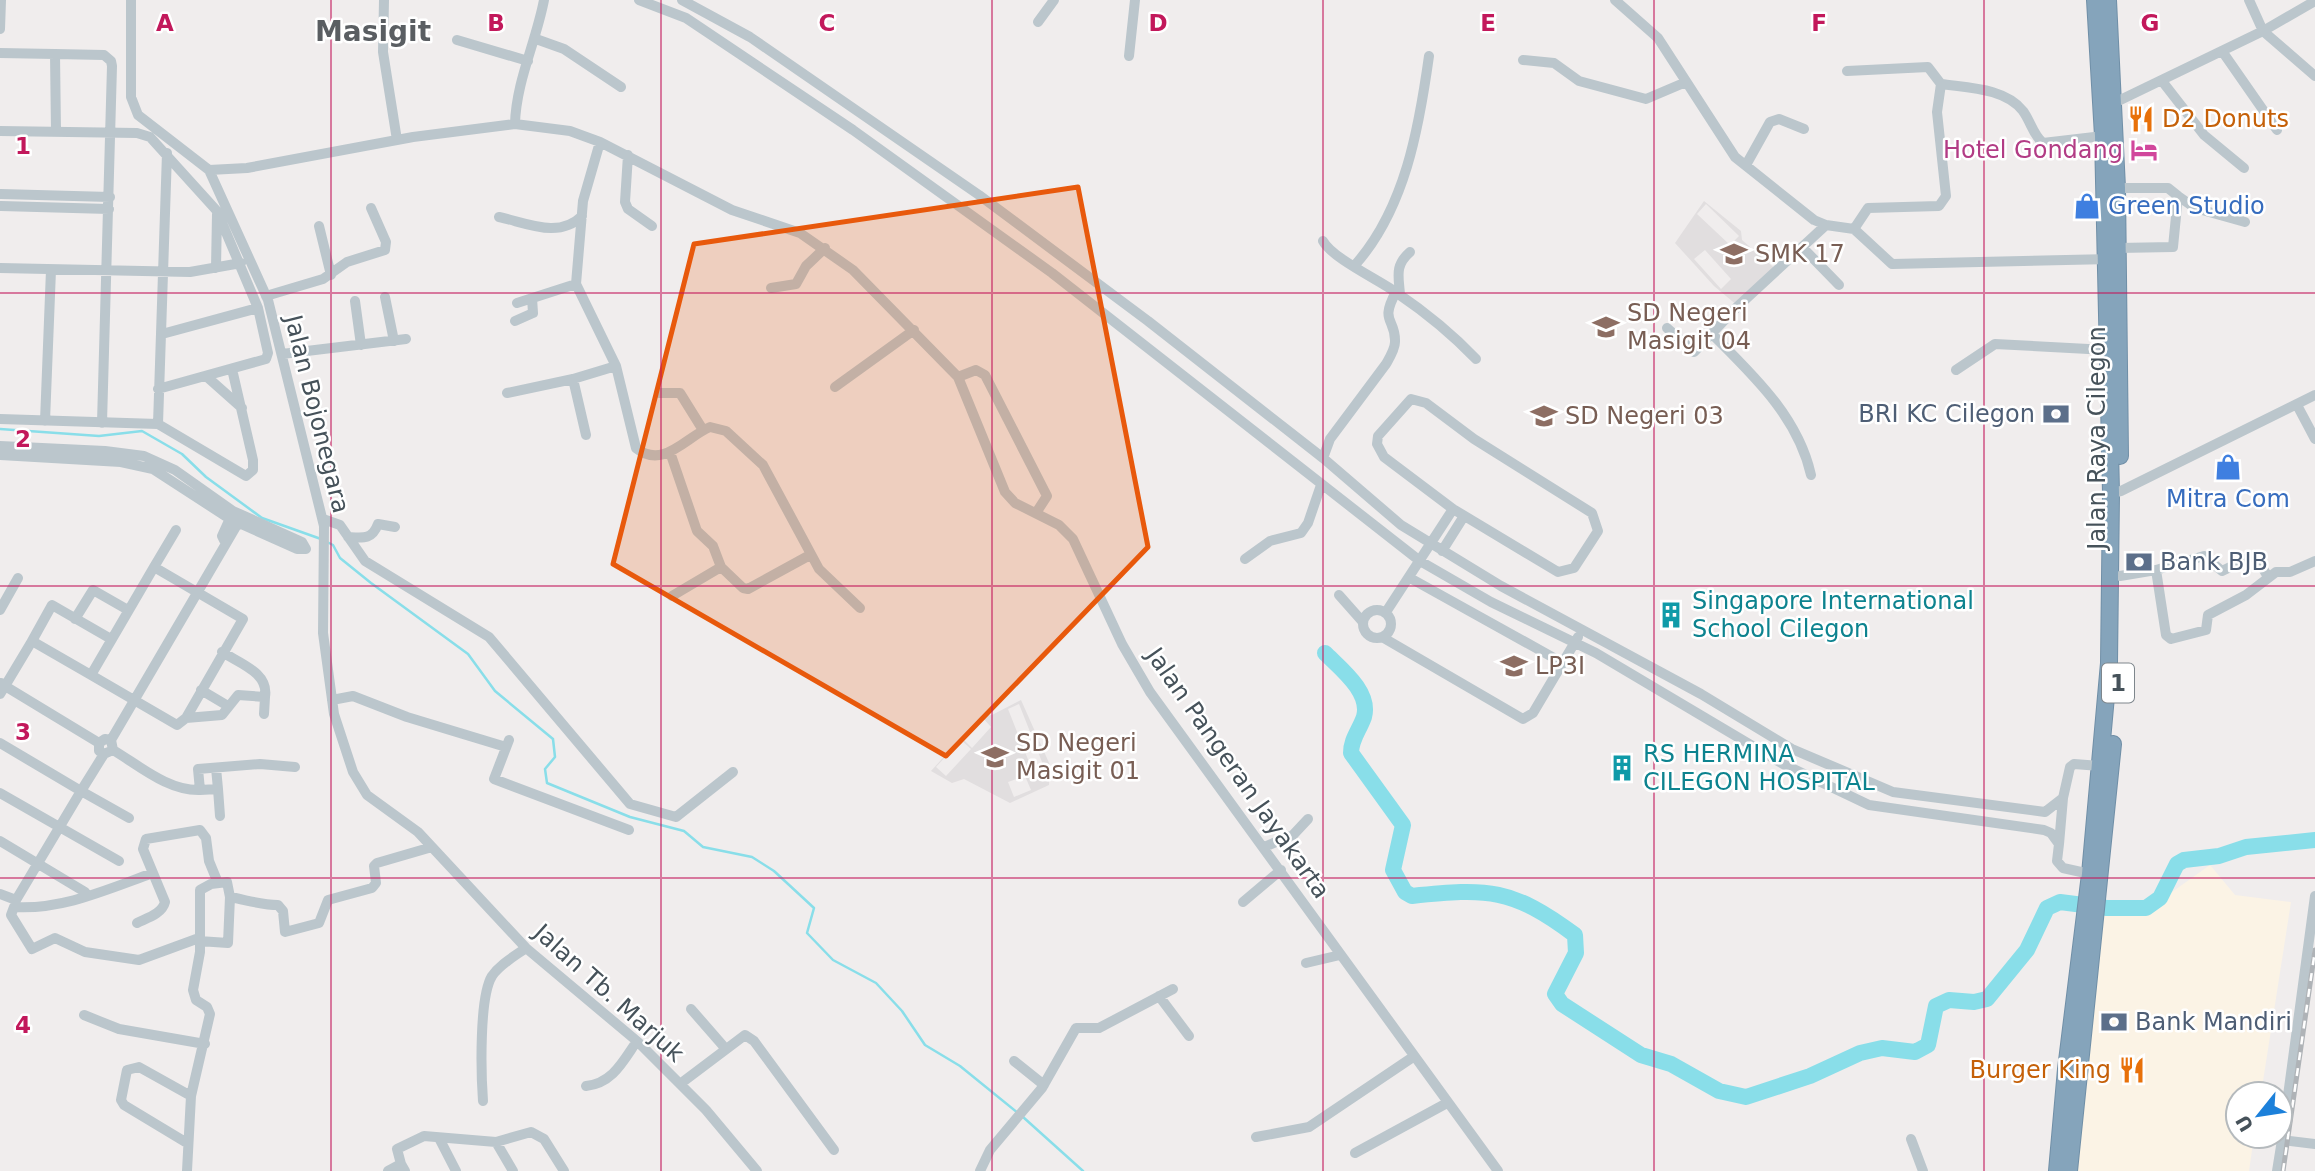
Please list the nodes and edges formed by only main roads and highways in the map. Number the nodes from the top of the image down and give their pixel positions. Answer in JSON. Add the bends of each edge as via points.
{"nodes":[{"id":1,"x":2095,"y":0,"type":"edge"},
{"id":2,"x":2108,"y":0,"type":"edge"},
{"id":3,"x":2114,"y":255,"type":"junction"},
{"id":4,"x":2116,"y":492,"type":"junction"},
{"id":5,"x":2096,"y":875,"type":"junction"},
{"id":6,"x":2092,"y":904,"type":"junction"},
{"id":7,"x":2057,"y":1171,"type":"edge"},
{"id":8,"x":2069,"y":1171,"type":"edge"}],
"edges":[{"from":1,"to":3,"type":"highway","name":"Jalan Raya Cilegon","number":"1"},
{"from":2,"to":3,"type":"highway","name":"Jalan Raya Cilegon","number":"1","via":[[2117,188]]},
{"from":3,"to":4,"type":"highway","name":"Jalan Raya Cilegon","number":"1"},
{"from":3,"to":4,"type":"highway","name":"Jalan Raya Cilegon","number":"1","via":[[2107,350]]},
{"from":4,"to":5,"type":"highway","name":"Jalan Raya Cilegon","number":"1"},
{"from":4,"to":5,"type":"highway","name":"Jalan Raya Cilegon","number":"1","via":[[2119,669]]},
{"from":5,"to":6,"type":"highway","number":"1"},
{"from":6,"to":7,"type":"highway","number":"1"},
{"from":6,"to":8,"type":"highway","number":"1"}]}
